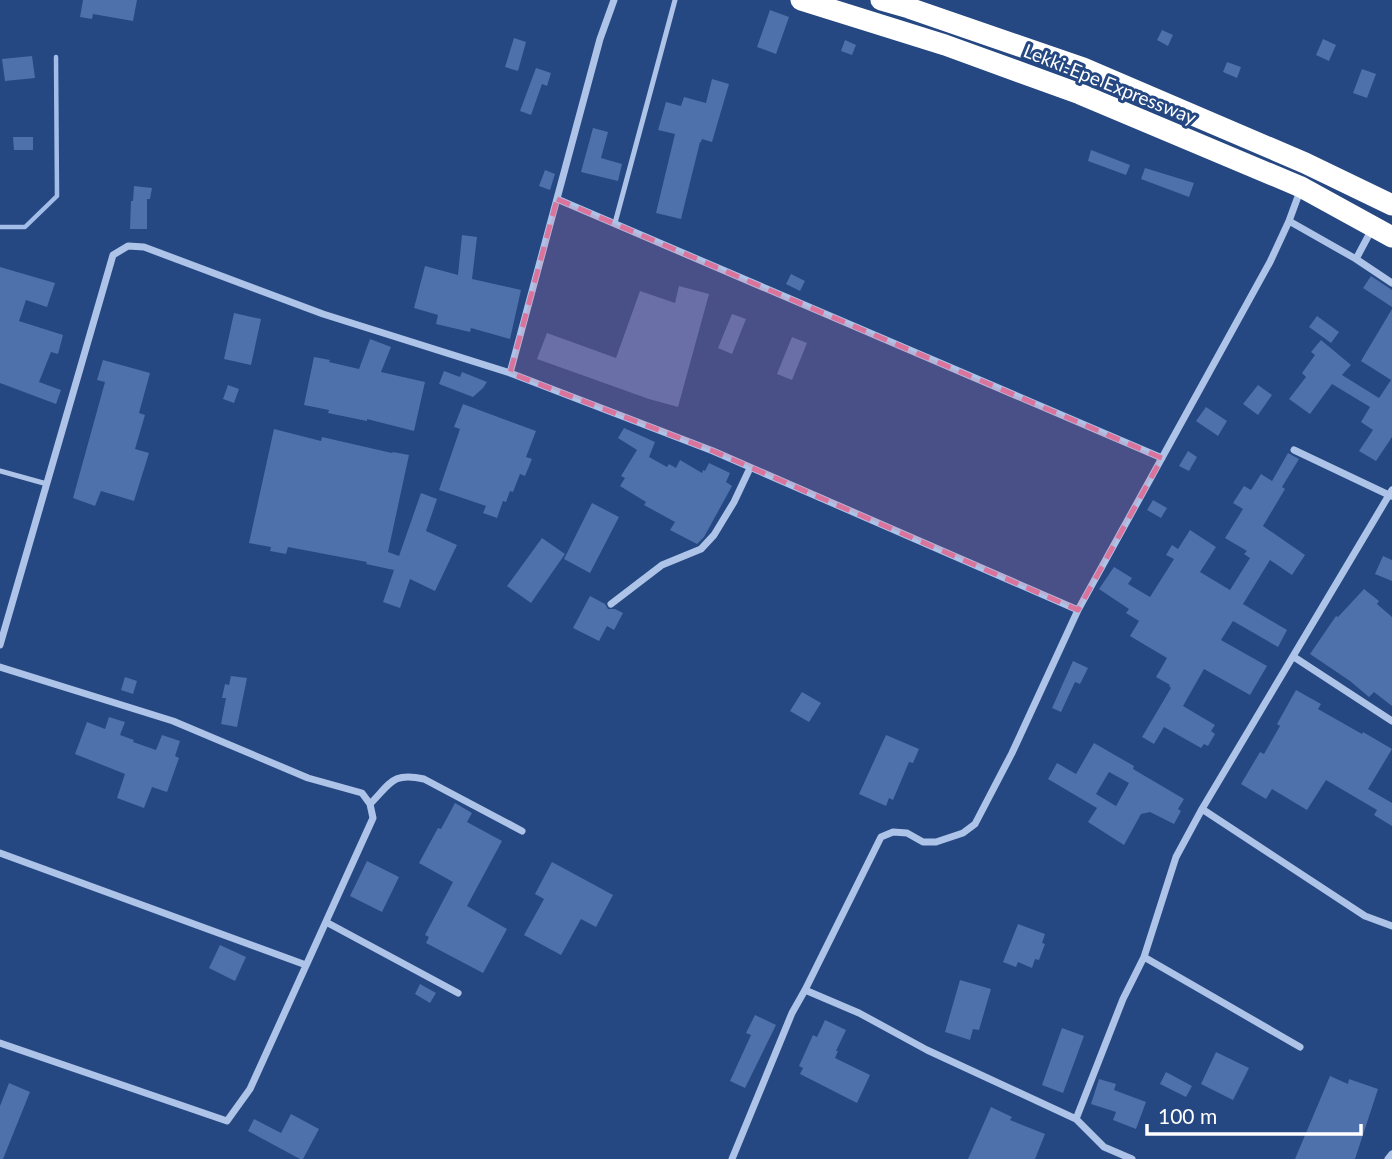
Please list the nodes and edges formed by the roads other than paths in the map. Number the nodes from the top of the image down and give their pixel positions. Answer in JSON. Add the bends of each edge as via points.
{"nodes":[{"id":1,"x":614,"y":0,"type":"edge"},
{"id":2,"x":675,"y":0,"type":"edge"},
{"id":3,"x":801,"y":0,"type":"edge"},
{"id":4,"x":881,"y":0,"type":"edge"},
{"id":5,"x":1301,"y":187,"type":"junction"},
{"id":6,"x":557,"y":199,"type":"junction"},
{"id":7,"x":1392,"y":205,"type":"edge"},
{"id":8,"x":1289,"y":221,"type":"junction"},
{"id":9,"x":615,"y":223,"type":"junction"},
{"id":10,"x":1382,"y":232,"type":"edge"},
{"id":11,"x":1356,"y":259,"type":"junction"},
{"id":12,"x":1392,"y":283,"type":"edge"},
{"id":13,"x":510,"y":373,"type":"junction"},
{"id":14,"x":1294,"y":450,"type":"dead end"},
{"id":15,"x":1162,"y":458,"type":"junction"},
{"id":16,"x":750,"y":468,"type":"junction"},
{"id":17,"x":0,"y":471,"type":"edge"},
{"id":18,"x":47,"y":484,"type":"junction"},
{"id":19,"x":1391,"y":494,"type":"edge"},
{"id":20,"x":611,"y":604,"type":"dead end"},
{"id":21,"x":1077,"y":610,"type":"junction"},
{"id":22,"x":0,"y":645,"type":"edge"},
{"id":23,"x":1294,"y":657,"type":"junction"},
{"id":24,"x":0,"y":667,"type":"edge"},
{"id":25,"x":1392,"y":721,"type":"edge"},
{"id":26,"x":370,"y":804,"type":"junction"},
{"id":27,"x":1202,"y":809,"type":"junction"},
{"id":28,"x":522,"y":831,"type":"dead end"},
{"id":29,"x":0,"y":853,"type":"edge"},
{"id":30,"x":326,"y":922,"type":"junction"},
{"id":31,"x":1392,"y":926,"type":"edge"},
{"id":32,"x":1144,"y":957,"type":"junction"},
{"id":33,"x":306,"y":965,"type":"junction"},
{"id":34,"x":806,"y":990,"type":"junction"},
{"id":35,"x":458,"y":993,"type":"dead end"},
{"id":36,"x":0,"y":1043,"type":"edge"},
{"id":37,"x":1300,"y":1046,"type":"dead end"},
{"id":38,"x":1076,"y":1119,"type":"junction"},
{"id":39,"x":1392,"y":1154,"type":"edge"},
{"id":40,"x":732,"y":1159,"type":"edge"},
{"id":41,"x":1132,"y":1159,"type":"edge"},
{"id":42,"x":1388,"y":1159,"type":"edge"}],
"edges":[{"from":1,"to":6,"type":"street"},
{"from":2,"to":9,"type":"lane"},
{"from":3,"to":5,"type":"highway","name":"Lekki-Epe Expressway","via":[[1080,93]]},
{"from":4,"to":7,"type":"highway","name":"Lekki-Epe Expressway","via":[[1083,68],[1306,163]]},
{"from":5,"to":8,"type":"street"},
{"from":5,"to":10,"type":"highway","name":"Lekki-Epe Expressway"},
{"from":6,"to":9,"type":"street"},
{"from":6,"to":13,"type":"street"},
{"from":8,"to":11,"type":"street"},
{"from":8,"to":15,"type":"street"},
{"from":9,"to":15,"type":"street"},
{"from":10,"to":11,"type":"street"},
{"from":11,"to":12,"type":"street"},
{"from":13,"to":16,"type":"street"},
{"from":13,"to":18,"type":"street","via":[[323,314],[144,247],[128,246],[113,255]]},
{"from":14,"to":19,"type":"street"},
{"from":15,"to":21,"type":"street"},
{"from":16,"to":20,"type":"street","via":[[734,502],[701,549],[662,565]]},
{"from":16,"to":21,"type":"street"},
{"from":17,"to":18,"type":"lane"},
{"from":18,"to":22,"type":"street"},
{"from":19,"to":23,"type":"street"},
{"from":21,"to":34,"type":"street","via":[[975,824],[936,842],[923,842],[907,832],[881,837]]},
{"from":23,"to":25,"type":"street"},
{"from":23,"to":27,"type":"street"},
{"from":24,"to":26,"type":"street","via":[[173,721],[308,778],[362,793]]},
{"from":26,"to":28,"type":"street","via":[[397,777],[408,775]]},
{"from":26,"to":30,"type":"street","via":[[373,818]]},
{"from":27,"to":31,"type":"street","via":[[1365,916]]},
{"from":27,"to":32,"type":"street","via":[[1176,857]]},
{"from":29,"to":33,"type":"street"},
{"from":30,"to":33,"type":"street"},
{"from":30,"to":35,"type":"street"},
{"from":32,"to":37,"type":"street"},
{"from":32,"to":38,"type":"street"},
{"from":33,"to":36,"type":"street","via":[[250,1089],[228,1121]]},
{"from":34,"to":38,"type":"street"},
{"from":34,"to":40,"type":"street","via":[[792,1013]]},
{"from":38,"to":41,"type":"street","via":[[1104,1147]]},
{"from":39,"to":42,"type":"street"}]}
